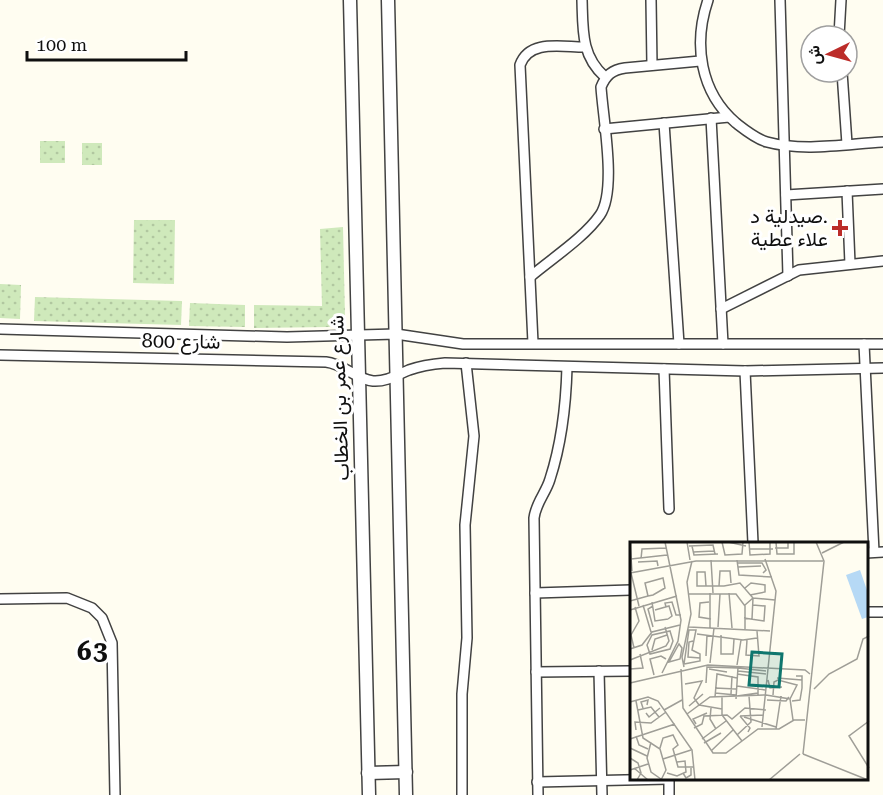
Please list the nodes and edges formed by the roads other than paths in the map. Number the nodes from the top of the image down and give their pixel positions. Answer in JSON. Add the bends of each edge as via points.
{"nodes":[{"id":1,"x":350,"y":0,"type":"edge"},
{"id":2,"x":388,"y":0,"type":"edge"},
{"id":3,"x":582,"y":0,"type":"edge"},
{"id":4,"x":651,"y":0,"type":"edge"},
{"id":5,"x":708,"y":0,"type":"edge"},
{"id":6,"x":780,"y":0,"type":"edge"},
{"id":7,"x":841,"y":0,"type":"edge"},
{"id":8,"x":840,"y":24,"type":"edge"},
{"id":9,"x":584,"y":46,"type":"junction"},
{"id":10,"x":700,"y":61,"type":"junction"},
{"id":11,"x":652,"y":65,"type":"junction"},
{"id":12,"x":605,"y":77,"type":"junction"},
{"id":13,"x":843,"y":84,"type":"edge"},
{"id":14,"x":729,"y":117,"type":"junction"},
{"id":15,"x":711,"y":118,"type":"junction"},
{"id":16,"x":664,"y":123,"type":"junction"},
{"id":17,"x":604,"y":129,"type":"junction"},
{"id":18,"x":883,"y":142,"type":"edge"},
{"id":19,"x":847,"y":144,"type":"junction"},
{"id":20,"x":785,"y":146,"type":"junction"},
{"id":21,"x":883,"y":189,"type":"edge"},
{"id":22,"x":848,"y":191,"type":"junction"},
{"id":23,"x":786,"y":195,"type":"junction"},
{"id":24,"x":883,"y":261,"type":"edge"},
{"id":25,"x":850,"y":264,"type":"junction"},
{"id":26,"x":788,"y":276,"type":"junction"},
{"id":27,"x":530,"y":277,"type":"junction"},
{"id":28,"x":721,"y":309,"type":"junction"},
{"id":29,"x":0,"y":329,"type":"edge"},
{"id":30,"x":396,"y":334,"type":"junction"},
{"id":31,"x":357,"y":336,"type":"junction"},
{"id":32,"x":452,"y":343,"type":"junction"},
{"id":33,"x":533,"y":343,"type":"junction"},
{"id":34,"x":680,"y":344,"type":"junction"},
{"id":35,"x":723,"y":344,"type":"junction"},
{"id":36,"x":864,"y":344,"type":"junction"},
{"id":37,"x":883,"y":344,"type":"edge"},
{"id":38,"x":0,"y":355,"type":"edge"},
{"id":39,"x":452,"y":363,"type":"junction"},
{"id":40,"x":466,"y":363,"type":"junction"},
{"id":41,"x":567,"y":367,"type":"junction"},
{"id":42,"x":883,"y":368,"type":"edge"},
{"id":43,"x":664,"y":369,"type":"junction"},
{"id":44,"x":866,"y":369,"type":"junction"},
{"id":45,"x":745,"y":371,"type":"junction"},
{"id":46,"x":358,"y":376,"type":"junction"},
{"id":47,"x":397,"y":376,"type":"junction"},
{"id":48,"x":669,"y":509,"type":"dead end"},
{"id":49,"x":753,"y":542,"type":"edge"},
{"id":50,"x":875,"y":552,"type":"edge"},
{"id":51,"x":630,"y":590,"type":"edge"},
{"id":52,"x":536,"y":593,"type":"junction"},
{"id":53,"x":0,"y":599,"type":"edge"},
{"id":54,"x":599,"y":671,"type":"junction"},
{"id":55,"x":630,"y":671,"type":"edge"},
{"id":56,"x":536,"y":672,"type":"junction"},
{"id":57,"x":406,"y":772,"type":"junction"},
{"id":58,"x":368,"y":773,"type":"junction"},
{"id":59,"x":602,"y":780,"type":"junction"},
{"id":60,"x":630,"y":780,"type":"edge"},
{"id":61,"x":537,"y":782,"type":"junction"},
{"id":62,"x":115,"y":795,"type":"edge"},
{"id":63,"x":369,"y":795,"type":"edge"},
{"id":64,"x":406,"y":795,"type":"edge"},
{"id":65,"x":462,"y":795,"type":"edge"},
{"id":66,"x":537,"y":795,"type":"edge"},
{"id":67,"x":602,"y":795,"type":"edge"}],
"edges":[{"from":1,"to":31,"type":"street","name":"شارع عمر بن الخطاب"},
{"from":2,"to":30,"type":"street"},
{"from":3,"to":9,"type":"street"},
{"from":4,"to":11,"type":"street"},
{"from":5,"to":10,"type":"street"},
{"from":6,"to":20,"type":"street"},
{"from":7,"to":8,"type":"street"},
{"from":9,"to":12,"type":"street"},
{"from":9,"to":27,"type":"street","via":[[537,47],[529,50],[520,65]]},
{"from":10,"to":11,"type":"street"},
{"from":10,"to":14,"type":"street","via":[[707,84]]},
{"from":11,"to":12,"type":"street","via":[[614,70]]},
{"from":12,"to":17,"type":"street","via":[[601,87]]},
{"from":13,"to":19,"type":"street"},
{"from":14,"to":15,"type":"street"},
{"from":14,"to":20,"type":"street","via":[[765,142]]},
{"from":15,"to":16,"type":"street"},
{"from":15,"to":28,"type":"street"},
{"from":16,"to":17,"type":"street"},
{"from":16,"to":34,"type":"street"},
{"from":17,"to":27,"type":"street","via":[[608,188],[604,208],[592,224]]},
{"from":18,"to":19,"type":"street"},
{"from":19,"to":20,"type":"street"},
{"from":20,"to":23,"type":"street"},
{"from":21,"to":22,"type":"street"},
{"from":22,"to":23,"type":"street"},
{"from":22,"to":25,"type":"street"},
{"from":23,"to":26,"type":"street"},
{"from":24,"to":25,"type":"street"},
{"from":25,"to":26,"type":"street","via":[[810,267]]},
{"from":26,"to":28,"type":"street"},
{"from":27,"to":33,"type":"street"},
{"from":28,"to":35,"type":"street"},
{"from":29,"to":31,"type":"street","name":"شارع 800"},
{"from":30,"to":31,"type":"street","name":"شارع 800"},
{"from":30,"to":32,"type":"street","name":"شارع 800"},
{"from":30,"to":47,"type":"street"},
{"from":31,"to":46,"type":"street","name":"شارع عمر بن الخطاب"},
{"from":32,"to":33,"type":"street","name":"شارع 800"},
{"from":32,"to":39,"type":"street"},
{"from":33,"to":34,"type":"street","name":"شارع 800"},
{"from":34,"to":35,"type":"street","name":"شارع 800"},
{"from":35,"to":36,"type":"street","name":"شارع 800"},
{"from":36,"to":37,"type":"street","name":"شارع 800"},
{"from":36,"to":44,"type":"street"},
{"from":38,"to":46,"type":"street","name":"شارع 800","via":[[326,362],[344,366]]},
{"from":39,"to":40,"type":"street","name":"شارع 800"},
{"from":39,"to":47,"type":"street","name":"شارع 800","via":[[421,366]]},
{"from":40,"to":41,"type":"street","name":"شارع 800"},
{"from":40,"to":65,"type":"street","via":[[474,436],[465,525],[467,627],[462,694]]},
{"from":41,"to":43,"type":"street","name":"شارع 800"},
{"from":41,"to":52,"type":"street","via":[[565,413],[556,459],[549,484],[535,510]]},
{"from":42,"to":44,"type":"street","name":"شارع 800"},
{"from":43,"to":45,"type":"street","name":"شارع 800"},
{"from":43,"to":48,"type":"street"},
{"from":44,"to":45,"type":"street","name":"شارع 800"},
{"from":44,"to":50,"type":"street"},
{"from":45,"to":49,"type":"street"},
{"from":46,"to":47,"type":"street","name":"شارع 800","via":[[381,381]]},
{"from":46,"to":58,"type":"street","name":"شارع عمر بن الخطاب"},
{"from":47,"to":57,"type":"street"},
{"from":51,"to":52,"type":"street"},
{"from":52,"to":56,"type":"street"},
{"from":53,"to":62,"type":"street","via":[[67,598],[92,608],[102,618],[112,643]]},
{"from":54,"to":55,"type":"street"},
{"from":54,"to":56,"type":"street"},
{"from":54,"to":59,"type":"street"},
{"from":56,"to":61,"type":"street"},
{"from":57,"to":58,"type":"street"},
{"from":57,"to":64,"type":"street"},
{"from":58,"to":63,"type":"street","name":"شارع عمر بن الخطاب"},
{"from":59,"to":60,"type":"street"},
{"from":59,"to":61,"type":"street"},
{"from":59,"to":67,"type":"street"},
{"from":61,"to":66,"type":"street"}]}
